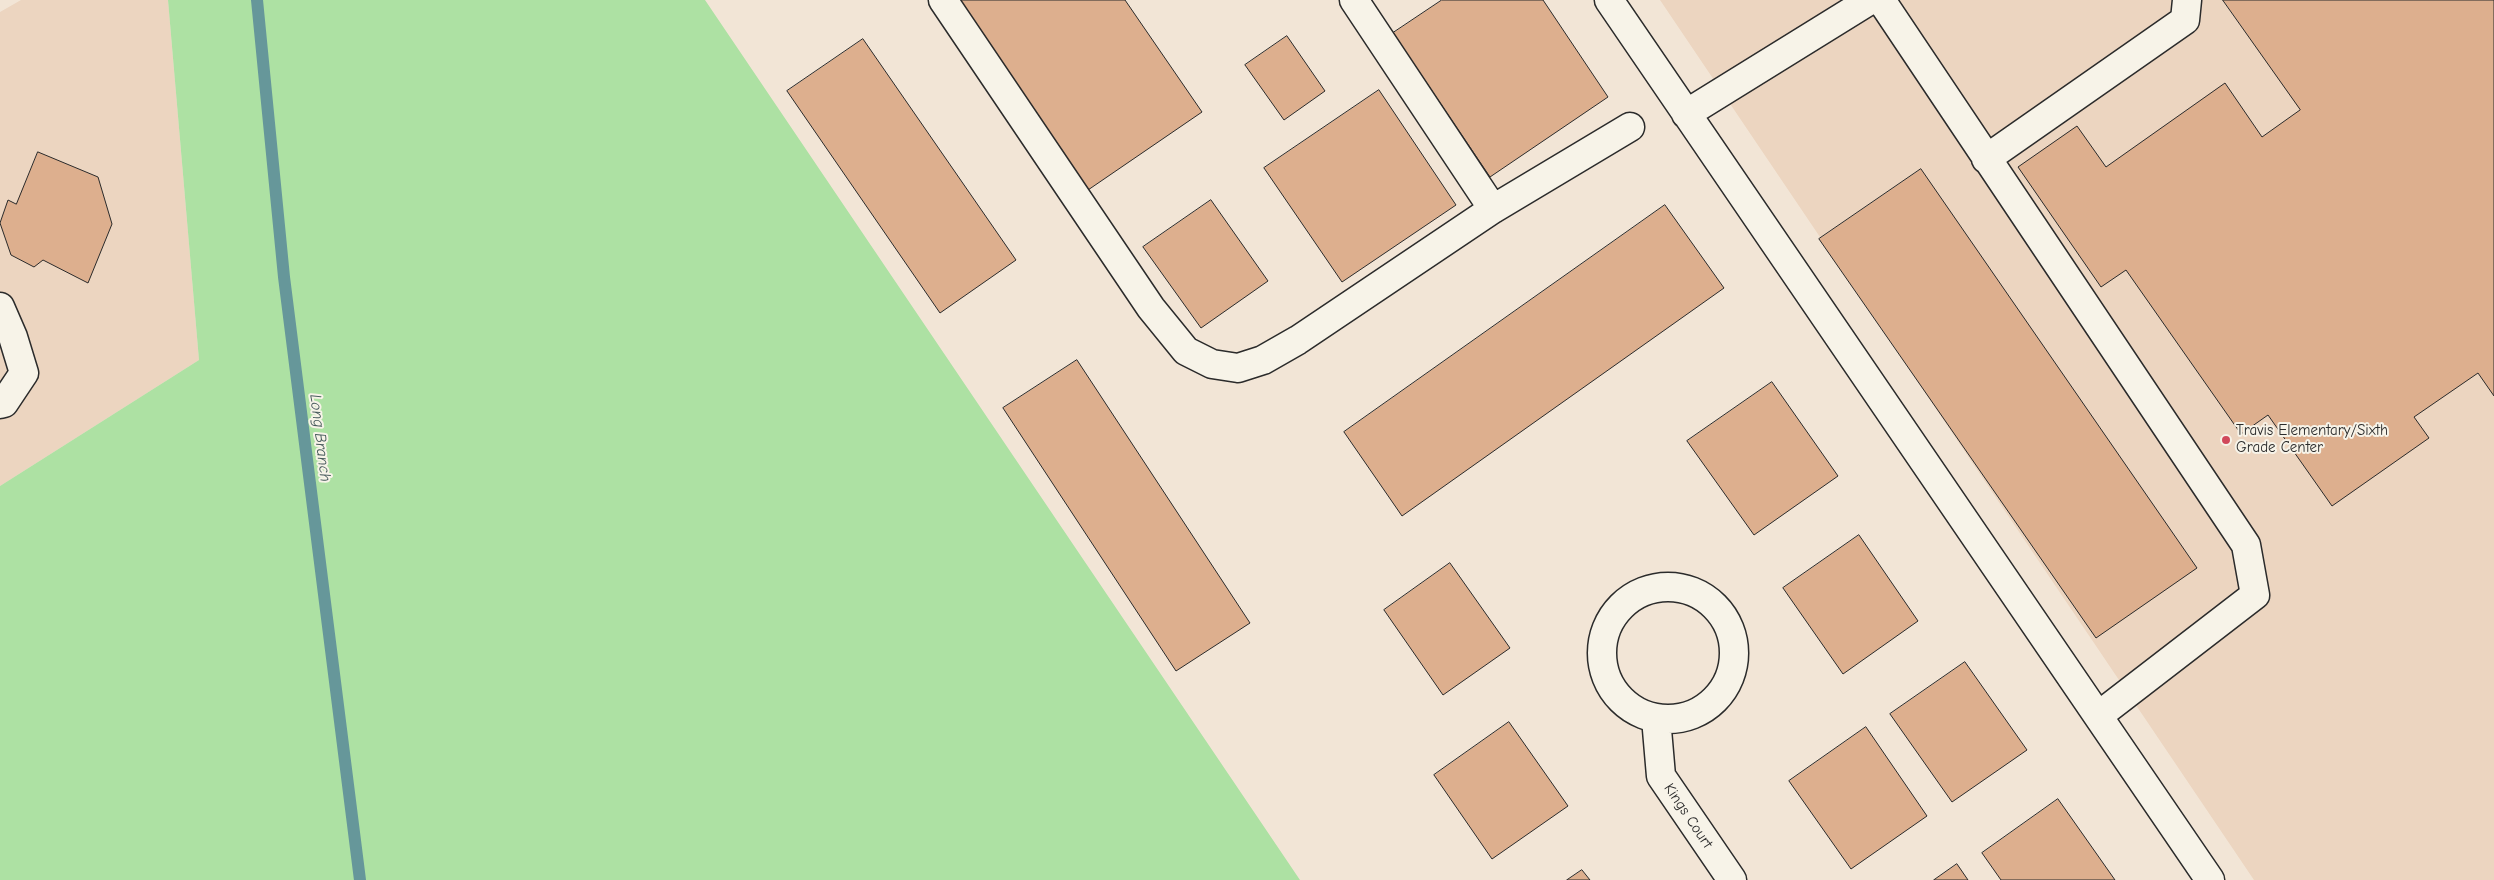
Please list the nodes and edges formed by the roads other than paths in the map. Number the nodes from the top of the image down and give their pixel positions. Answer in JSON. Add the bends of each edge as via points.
{"nodes":[{"id":1,"x":943,"y":0,"type":"edge"},
{"id":2,"x":1354,"y":0,"type":"edge"},
{"id":3,"x":1609,"y":0,"type":"edge"},
{"id":4,"x":1870,"y":0,"type":"edge"},
{"id":5,"x":1882,"y":0,"type":"edge"},
{"id":6,"x":2187,"y":0,"type":"edge"},
{"id":7,"x":1686,"y":114,"type":"junction"},
{"id":8,"x":1630,"y":127,"type":"dead end"},
{"id":9,"x":1986,"y":159,"type":"junction"},
{"id":10,"x":1494,"y":209,"type":"junction"},
{"id":11,"x":0,"y":307,"type":"edge"},
{"id":12,"x":0,"y":404,"type":"edge"},
{"id":13,"x":2098,"y":716,"type":"junction"},
{"id":14,"x":1656,"y":718,"type":"junction"},
{"id":15,"x":1732,"y":880,"type":"edge"},
{"id":16,"x":2210,"y":880,"type":"edge"}],
"edges":[{"from":1,"to":10,"type":"street","via":[[1151,308],[1186,351],[1212,364],[1238,368],[1263,360]]},
{"from":2,"to":10,"type":"street"},
{"from":3,"to":7,"type":"street"},
{"from":4,"to":7,"type":"street"},
{"from":5,"to":9,"type":"street"},
{"from":6,"to":9,"type":"street","via":[[2185,20]]},
{"from":7,"to":13,"type":"street"},
{"from":8,"to":10,"type":"street"},
{"from":9,"to":13,"type":"street","via":[[2246,545],[2255,595]]},
{"from":11,"to":12,"type":"street","via":[[24,373],[4,403]]},
{"from":13,"to":16,"type":"street"},
{"from":14,"to":14,"type":"street","via":[[1697,712],[1714,700],[1726,683],[1733,663],[1732,642],[1726,622],[1712,604],[1694,592],[1672,587],[1650,589],[1630,598],[1614,613],[1603,641],[1606,677],[1618,696],[1635,710]]},
{"from":14,"to":15,"type":"street","name":"Kings Court","via":[[1660,776]]}]}
